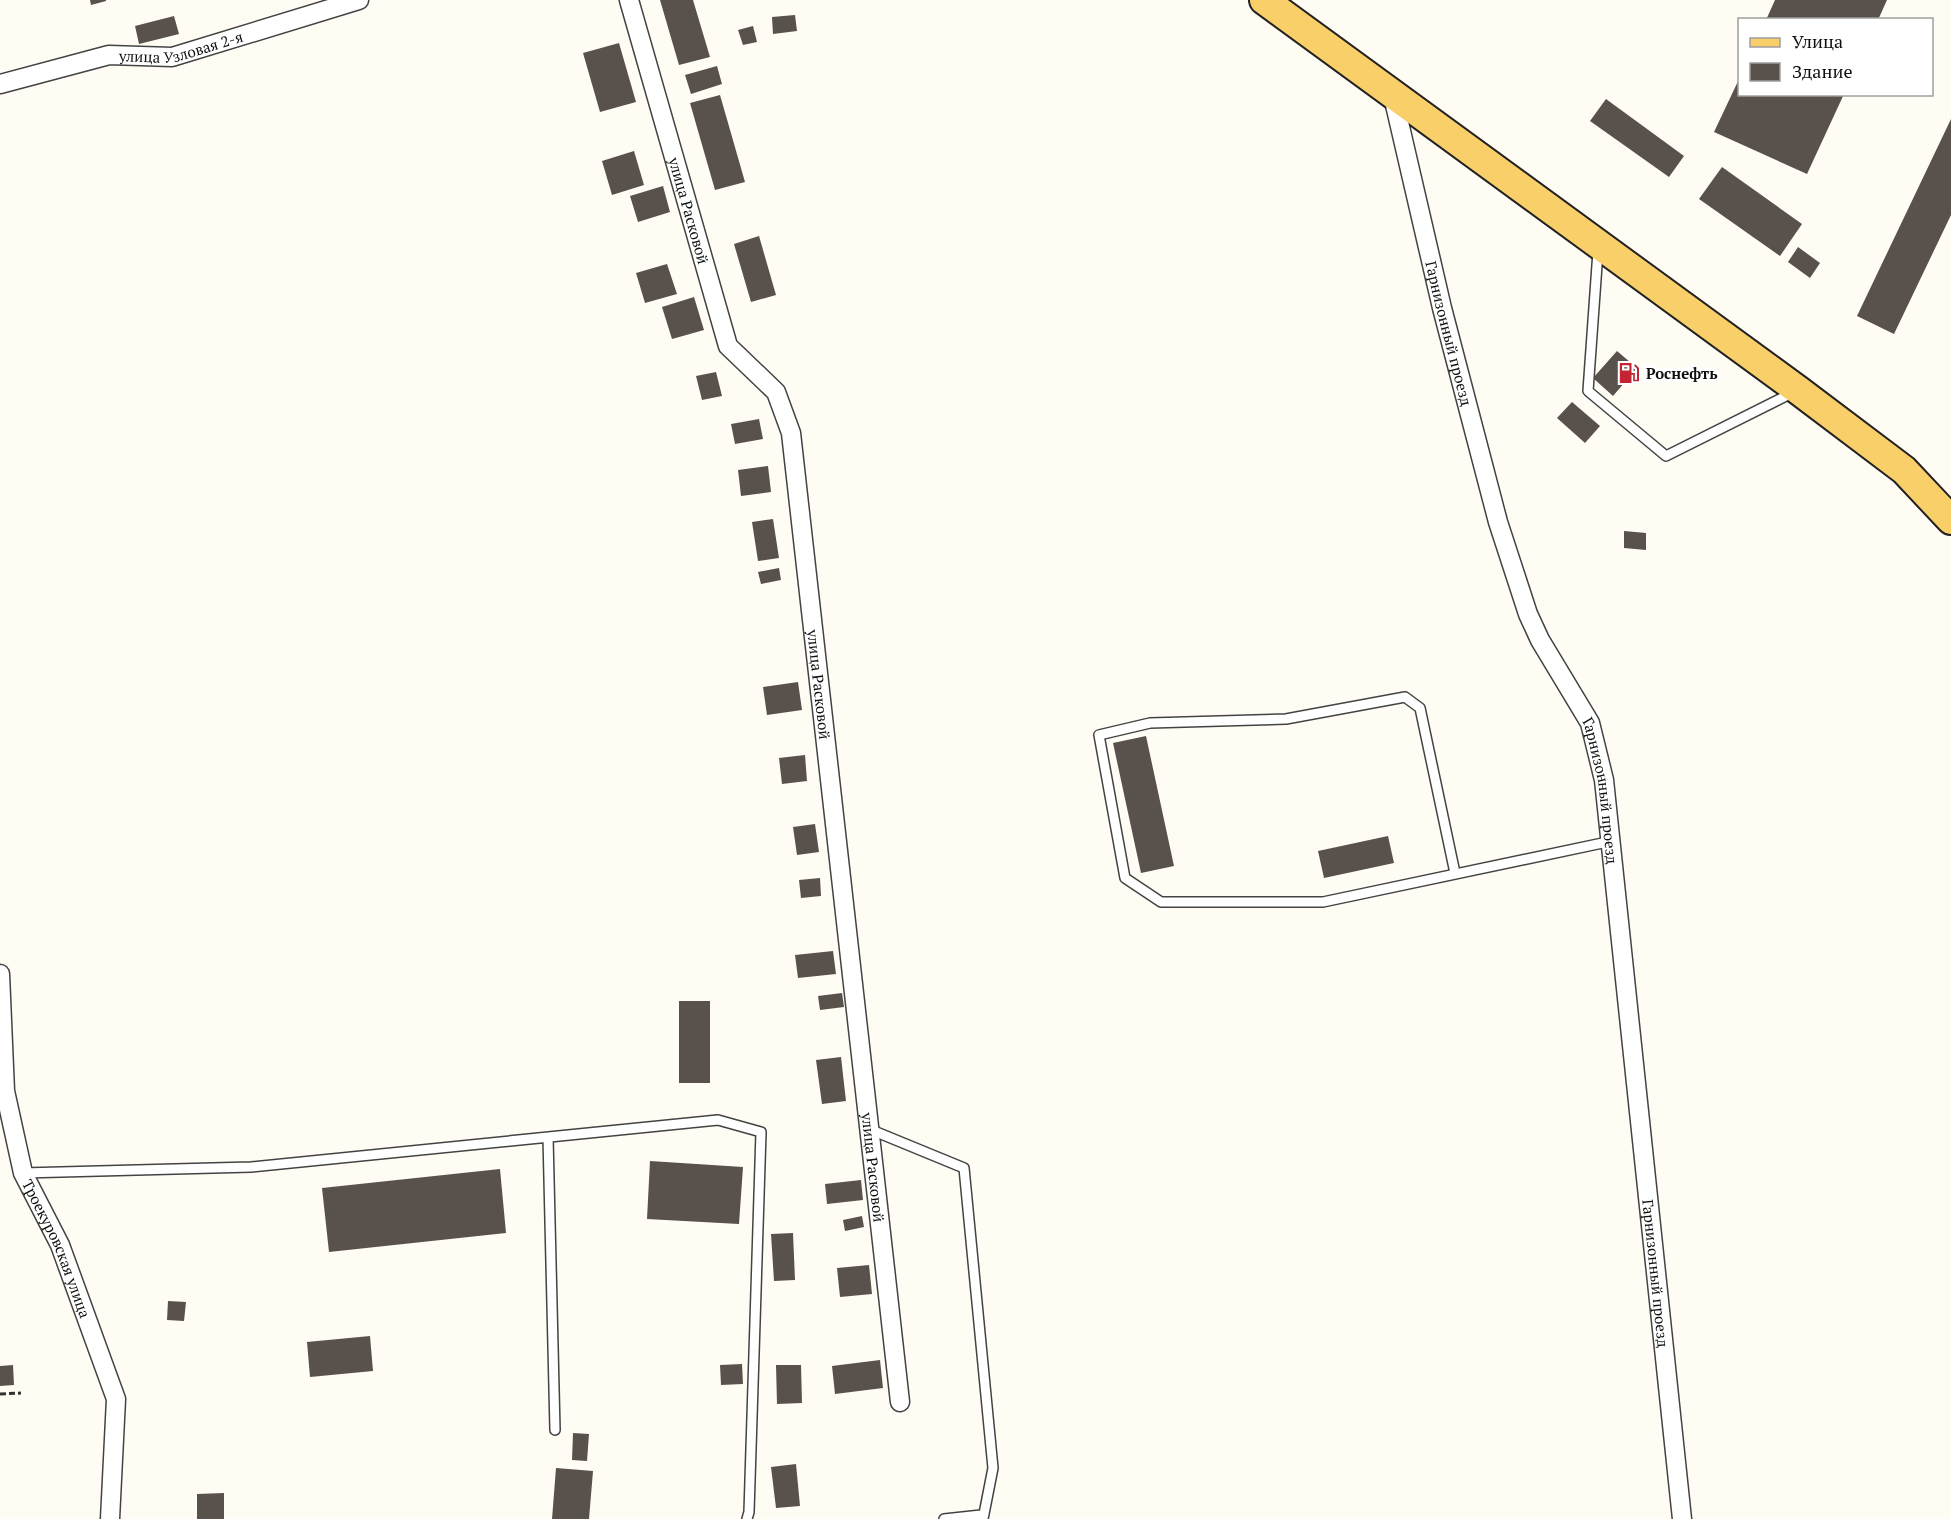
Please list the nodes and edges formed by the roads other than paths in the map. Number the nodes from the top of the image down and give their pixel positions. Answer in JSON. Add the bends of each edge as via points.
{"nodes":[{"id":1,"x":359,"y":0,"type":"edge"},
{"id":2,"x":629,"y":0,"type":"edge"},
{"id":3,"x":1264,"y":0,"type":"edge"},
{"id":4,"x":0,"y":84,"type":"edge"},
{"id":5,"x":1392,"y":93,"type":"junction"},
{"id":6,"x":1599,"y":243,"type":"junction"},
{"id":7,"x":1798,"y":390,"type":"junction"},
{"id":8,"x":1951,"y":520,"type":"edge"},
{"id":9,"x":1612,"y":841,"type":"junction"},
{"id":10,"x":1455,"y":873,"type":"junction"},
{"id":11,"x":0,"y":974,"type":"edge"},
{"id":12,"x":869,"y":1130,"type":"junction"},
{"id":13,"x":548,"y":1137,"type":"junction"},
{"id":14,"x":23,"y":1173,"type":"junction"},
{"id":15,"x":900,"y":1402,"type":"dead end"},
{"id":16,"x":555,"y":1430,"type":"dead end"},
{"id":17,"x":982,"y":1517,"type":"edge"},
{"id":18,"x":110,"y":1519,"type":"edge"},
{"id":19,"x":747,"y":1519,"type":"edge"},
{"id":20,"x":944,"y":1519,"type":"edge"},
{"id":21,"x":1682,"y":1519,"type":"edge"}],
"edges":[{"from":1,"to":4,"type":"street","name":"улица Узловая 2-я","via":[[172,57],[109,55]]},
{"from":2,"to":12,"type":"street","name":"улица Расковой","via":[[728,346],[776,392],[791,433]]},
{"from":3,"to":5,"type":"main road"},
{"from":5,"to":6,"type":"main road"},
{"from":5,"to":9,"type":"street","name":"Гарнизонный проезд","via":[[1442,308],[1498,522],[1528,614],[1590,723],[1604,780]]},
{"from":6,"to":7,"type":"main road"},
{"from":6,"to":7,"type":"lane","via":[[1588,392],[1666,456]]},
{"from":7,"to":8,"type":"main road","via":[[1904,470]]},
{"from":9,"to":10,"type":"lane"},
{"from":9,"to":21,"type":"street","name":"Гарнизонный проезд"},
{"from":10,"to":10,"type":"lane","via":[[1323,902],[1161,902],[1125,878],[1099,735],[1150,723],[1286,719],[1405,697],[1420,708]]},
{"from":11,"to":14,"type":"street","name":"Троекуровская улица","via":[[5,1091]]},
{"from":12,"to":15,"type":"street","name":"улица Расковой"},
{"from":12,"to":17,"type":"lane","via":[[964,1168],[993,1467]]},
{"from":13,"to":14,"type":"lane","via":[[251,1167]]},
{"from":13,"to":16,"type":"lane"},
{"from":13,"to":19,"type":"lane","via":[[718,1120],[761,1132]]},
{"from":14,"to":18,"type":"street","name":"Троекуровская улица","via":[[60,1245],[117,1399]]},
{"from":17,"to":20,"type":"lane"}]}
